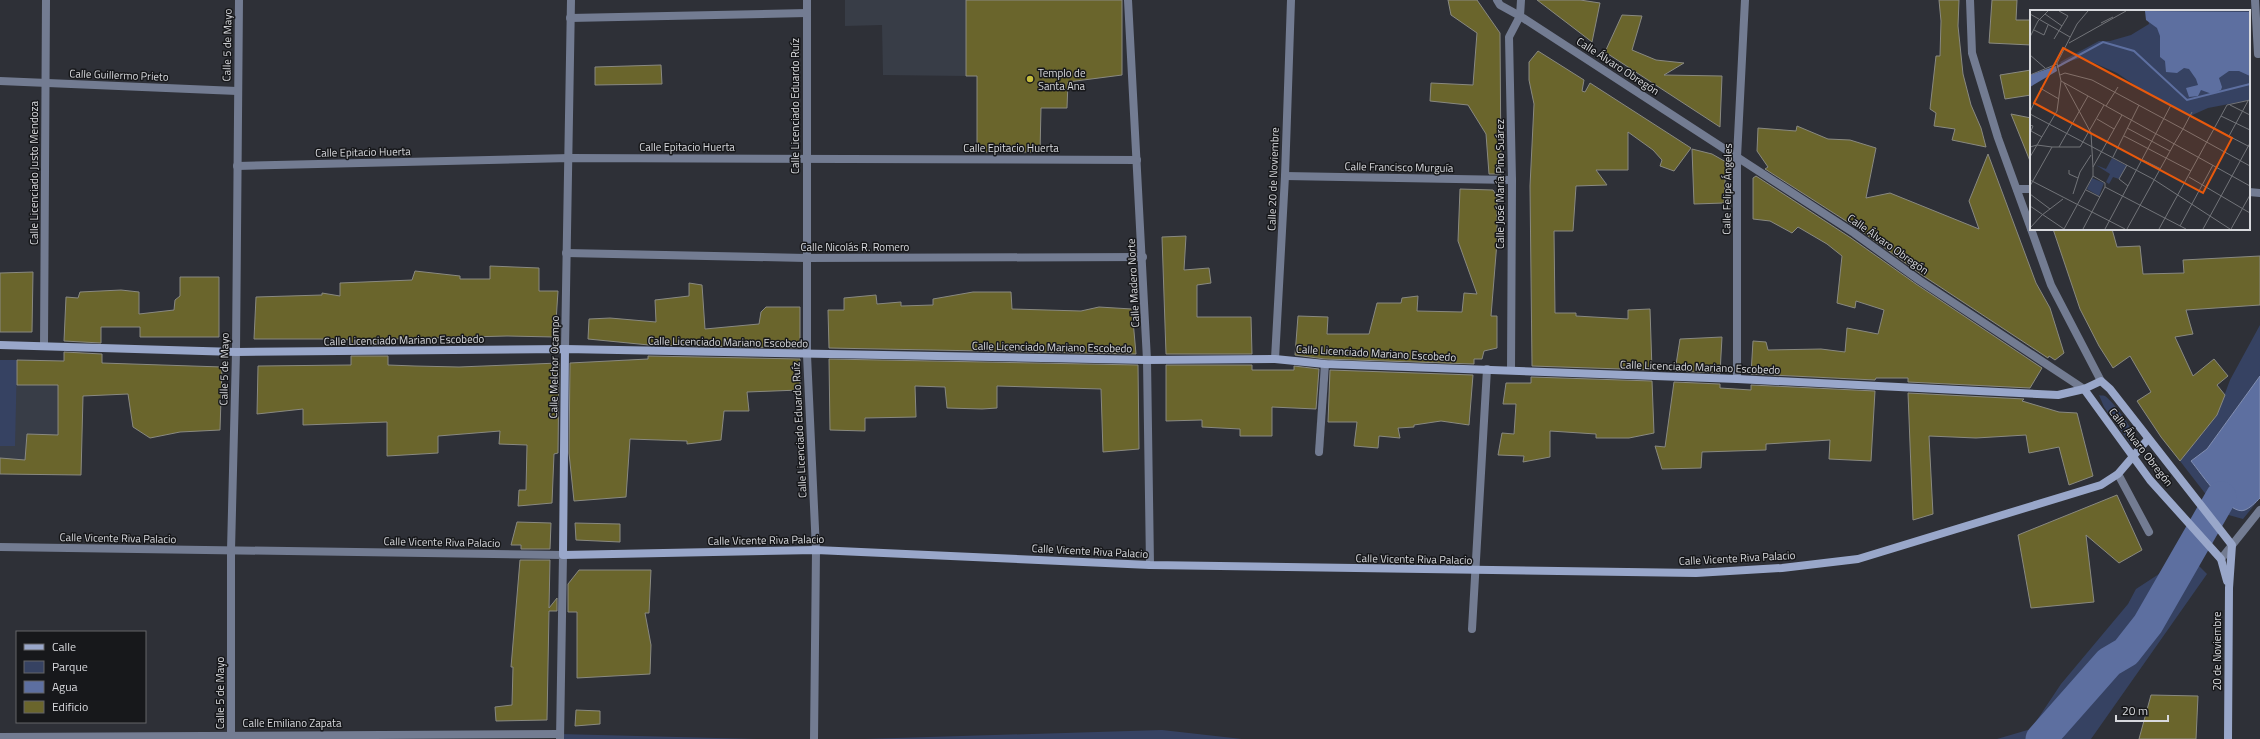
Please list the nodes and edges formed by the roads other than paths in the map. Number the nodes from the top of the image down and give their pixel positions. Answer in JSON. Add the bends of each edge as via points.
{"nodes":[{"id":1,"x":46,"y":0,"type":"edge"},
{"id":2,"x":239,"y":0,"type":"edge"},
{"id":3,"x":571,"y":0,"type":"edge"},
{"id":4,"x":807,"y":0,"type":"edge"},
{"id":5,"x":1128,"y":0,"type":"edge"},
{"id":6,"x":1291,"y":0,"type":"edge"},
{"id":7,"x":1497,"y":0,"type":"edge"},
{"id":8,"x":1521,"y":0,"type":"edge"},
{"id":9,"x":1745,"y":0,"type":"edge"},
{"id":10,"x":1970,"y":0,"type":"edge"},
{"id":11,"x":2255,"y":0,"type":"edge"},
{"id":12,"x":807,"y":13,"type":"junction"},
{"id":13,"x":1520,"y":16,"type":"junction"},
{"id":14,"x":570,"y":18,"type":"junction"},
{"id":15,"x":2258,"y":54,"type":"dead end"},
{"id":16,"x":0,"y":81,"type":"edge"},
{"id":17,"x":45,"y":83,"type":"junction"},
{"id":18,"x":237,"y":91,"type":"junction"},
{"id":19,"x":1737,"y":157,"type":"junction"},
{"id":20,"x":570,"y":158,"type":"junction"},
{"id":21,"x":806,"y":159,"type":"junction"},
{"id":22,"x":1137,"y":160,"type":"junction"},
{"id":23,"x":237,"y":166,"type":"junction"},
{"id":24,"x":1285,"y":176,"type":"junction"},
{"id":25,"x":1512,"y":180,"type":"junction"},
{"id":26,"x":2017,"y":189,"type":"junction"},
{"id":27,"x":2030,"y":189,"type":"edge"},
{"id":28,"x":2250,"y":192,"type":"edge"},
{"id":29,"x":2260,"y":193,"type":"edge"},
{"id":30,"x":2030,"y":226,"type":"edge"},
{"id":31,"x":2031,"y":230,"type":"edge"},
{"id":32,"x":566,"y":253,"type":"junction"},
{"id":33,"x":1143,"y":257,"type":"junction"},
{"id":34,"x":806,"y":258,"type":"junction"},
{"id":35,"x":0,"y":345,"type":"edge"},
{"id":36,"x":44,"y":346,"type":"junction"},
{"id":37,"x":565,"y":349,"type":"junction"},
{"id":38,"x":236,"y":352,"type":"junction"},
{"id":39,"x":807,"y":355,"type":"junction"},
{"id":40,"x":1275,"y":359,"type":"junction"},
{"id":41,"x":1147,"y":360,"type":"junction"},
{"id":42,"x":1325,"y":364,"type":"junction"},
{"id":43,"x":1487,"y":369,"type":"junction"},
{"id":44,"x":1512,"y":370,"type":"junction"},
{"id":45,"x":1737,"y":379,"type":"junction"},
{"id":46,"x":2101,"y":381,"type":"junction"},
{"id":47,"x":2084,"y":389,"type":"junction"},
{"id":48,"x":2148,"y":439,"type":"junction"},
{"id":49,"x":1319,"y":452,"type":"dead end"},
{"id":50,"x":2133,"y":458,"type":"junction"},
{"id":51,"x":2118,"y":474,"type":"junction"},
{"id":52,"x":2260,"y":510,"type":"edge"},
{"id":53,"x":2149,"y":532,"type":"dead end"},
{"id":54,"x":2232,"y":545,"type":"junction"},
{"id":55,"x":0,"y":547,"type":"edge"},
{"id":56,"x":232,"y":550,"type":"junction"},
{"id":57,"x":816,"y":550,"type":"junction"},
{"id":58,"x":563,"y":555,"type":"junction"},
{"id":59,"x":2221,"y":559,"type":"junction"},
{"id":60,"x":1150,"y":565,"type":"junction"},
{"id":61,"x":1476,"y":571,"type":"junction"},
{"id":62,"x":2229,"y":588,"type":"junction"},
{"id":63,"x":1472,"y":629,"type":"dead end"},
{"id":64,"x":0,"y":736,"type":"edge"},
{"id":65,"x":231,"y":737,"type":"edge"},
{"id":66,"x":560,"y":737,"type":"edge"},
{"id":67,"x":42,"y":738,"type":"edge"},
{"id":68,"x":814,"y":739,"type":"edge"},
{"id":69,"x":2228,"y":739,"type":"edge"}],
"edges":[{"from":1,"to":17,"type":"street","name":"Calle Licenciado Justo Mendoza"},
{"from":2,"to":18,"type":"street","name":"Calle 5 de Mayo"},
{"from":3,"to":14,"type":"street","name":"Calle Melchor Ocampo"},
{"from":4,"to":12,"type":"street","name":"Calle Licenciado Eduardo Ruíz"},
{"from":5,"to":22,"type":"street","name":"Calle Madero Norte"},
{"from":6,"to":24,"type":"street","name":"Calle 20 de Noviembre"},
{"from":7,"to":13,"type":"street","name":"Calle Álvaro Obregón","via":[[1500,5]]},
{"from":8,"to":13,"type":"street","name":"Calle José María Pino Suárez"},
{"from":9,"to":19,"type":"street","name":"Calle Felipe Ángeles"},
{"from":10,"to":26,"type":"street","via":[[1972,53],[1998,138]]},
{"from":11,"to":15,"type":"street"},
{"from":12,"to":14,"type":"street"},
{"from":12,"to":21,"type":"street","name":"Calle Licenciado Eduardo Ruíz"},
{"from":13,"to":19,"type":"street","name":"Calle Álvaro Obregón"},
{"from":13,"to":25,"type":"street","name":"Calle José María Pino Suárez","via":[[1509,37]]},
{"from":14,"to":20,"type":"street","name":"Calle Melchor Ocampo"},
{"from":16,"to":17,"type":"street","name":"Calle Guillermo Prieto"},
{"from":17,"to":18,"type":"street","name":"Calle Guillermo Prieto"},
{"from":17,"to":36,"type":"street","name":"Calle Licenciado Justo Mendoza"},
{"from":18,"to":23,"type":"street","name":"Calle 5 de Mayo"},
{"from":19,"to":45,"type":"street","name":"Calle Felipe Ángeles"},
{"from":19,"to":47,"type":"street","name":"Calle Álvaro Obregón"},
{"from":20,"to":21,"type":"street","name":"Calle Epitacio Huerta"},
{"from":20,"to":23,"type":"street","name":"Calle Epitacio Huerta"},
{"from":20,"to":32,"type":"street","name":"Calle Melchor Ocampo"},
{"from":21,"to":22,"type":"street","name":"Calle Epitacio Huerta"},
{"from":21,"to":34,"type":"street","name":"Calle Licenciado Eduardo Ruíz"},
{"from":22,"to":33,"type":"street","name":"Calle Madero Norte"},
{"from":23,"to":38,"type":"street","name":"Calle 5 de Mayo"},
{"from":24,"to":25,"type":"street","name":"Calle Francisco Murguía"},
{"from":24,"to":40,"type":"street","name":"Calle 20 de Noviembre"},
{"from":25,"to":44,"type":"street","name":"Calle José María Pino Suárez"},
{"from":26,"to":27,"type":"street"},
{"from":26,"to":30,"type":"street"},
{"from":28,"to":29,"type":"street"},
{"from":31,"to":46,"type":"street","via":[[2051,285]]},
{"from":32,"to":34,"type":"street","name":"Calle Nicolás R. Romero"},
{"from":32,"to":37,"type":"street","name":"Calle Melchor Ocampo"},
{"from":33,"to":34,"type":"street","name":"Calle Nicolás R. Romero"},
{"from":33,"to":41,"type":"street","name":"Calle Madero Norte"},
{"from":34,"to":39,"type":"street","name":"Calle Licenciado Eduardo Ruíz"},
{"from":35,"to":36,"type":"main road","name":"Calle Licenciado Mariano Escobedo"},
{"from":36,"to":38,"type":"main road","name":"Calle Licenciado Mariano Escobedo"},
{"from":37,"to":38,"type":"main road","name":"Calle Licenciado Mariano Escobedo"},
{"from":37,"to":39,"type":"main road","name":"Calle Licenciado Mariano Escobedo"},
{"from":37,"to":58,"type":"main road","name":"Calle Melchor Ocampo"},
{"from":38,"to":56,"type":"street","name":"Calle 5 de Mayo"},
{"from":39,"to":41,"type":"main road","name":"Calle Licenciado Mariano Escobedo"},
{"from":39,"to":57,"type":"street","name":"Calle Licenciado Eduardo Ruíz"},
{"from":40,"to":41,"type":"main road","name":"Calle Licenciado Mariano Escobedo"},
{"from":40,"to":42,"type":"main road","name":"Calle Licenciado Mariano Escobedo"},
{"from":41,"to":60,"type":"street","name":"Calle Madero Norte"},
{"from":42,"to":43,"type":"main road","name":"Calle Licenciado Mariano Escobedo"},
{"from":42,"to":49,"type":"street"},
{"from":43,"to":44,"type":"main road","name":"Calle Licenciado Mariano Escobedo"},
{"from":43,"to":61,"type":"street"},
{"from":44,"to":45,"type":"main road","name":"Calle Licenciado Mariano Escobedo"},
{"from":45,"to":47,"type":"main road","name":"Calle Licenciado Mariano Escobedo","via":[[2058,395]]},
{"from":46,"to":47,"type":"main road","name":"Calle Licenciado Mariano Escobedo"},
{"from":46,"to":48,"type":"main road","name":"Calle Álvaro Obregón"},
{"from":47,"to":50,"type":"main road","name":"Calle Álvaro Obregón"},
{"from":48,"to":50,"type":"main road","name":"Calle Vicente Riva Palacio"},
{"from":48,"to":54,"type":"main road","name":"Calle Álvaro Obregón"},
{"from":50,"to":51,"type":"main road","name":"Calle Vicente Riva Palacio"},
{"from":50,"to":59,"type":"main road","name":"Calle Álvaro Obregón"},
{"from":51,"to":53,"type":"street"},
{"from":51,"to":61,"type":"main road","name":"Calle Vicente Riva Palacio","via":[[2101,485],[1858,559],[1782,568],[1696,573]]},
{"from":52,"to":54,"type":"street"},
{"from":54,"to":59,"type":"street"},
{"from":54,"to":62,"type":"main road"},
{"from":55,"to":56,"type":"street","name":"Calle Vicente Riva Palacio"},
{"from":56,"to":58,"type":"street","name":"Calle Vicente Riva Palacio"},
{"from":56,"to":65,"type":"street","name":"Calle 5 de Mayo"},
{"from":57,"to":58,"type":"main road","name":"Calle Vicente Riva Palacio"},
{"from":57,"to":60,"type":"main road","name":"Calle Vicente Riva Palacio"},
{"from":57,"to":68,"type":"street","name":"Calle Licenciado Eduardo Ruíz"},
{"from":58,"to":66,"type":"street","name":"Calle Melchor Ocampo"},
{"from":59,"to":62,"type":"main road"},
{"from":60,"to":61,"type":"main road","name":"Calle Vicente Riva Palacio"},
{"from":61,"to":63,"type":"street"},
{"from":62,"to":69,"type":"main road","name":"20 de Noviembre"},
{"from":64,"to":67,"type":"street","name":"Calle Emiliano Zapata"},
{"from":65,"to":66,"type":"street","name":"Calle Emiliano Zapata"},
{"from":65,"to":67,"type":"street","name":"Calle Emiliano Zapata"}]}
